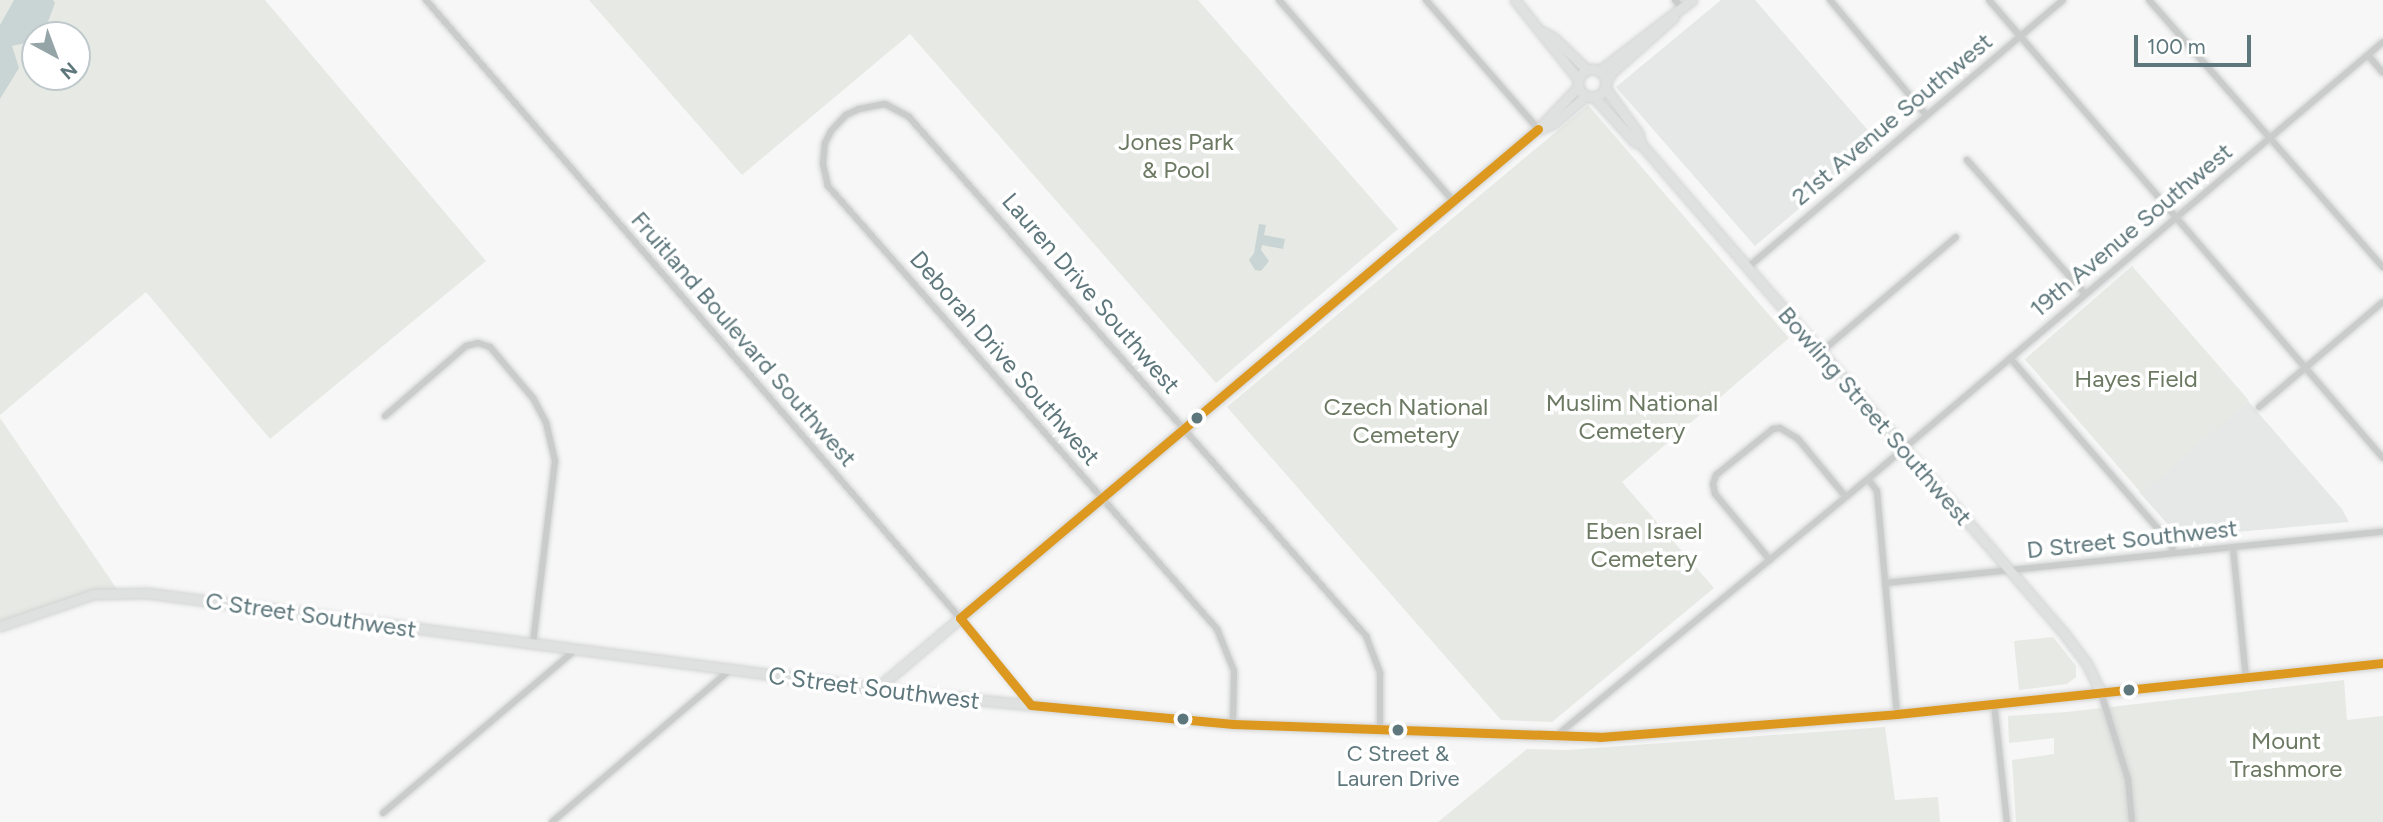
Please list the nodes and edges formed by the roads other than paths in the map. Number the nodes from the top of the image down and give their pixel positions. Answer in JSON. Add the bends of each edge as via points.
{"nodes":[{"id":1,"x":426,"y":0,"type":"edge"},
{"id":2,"x":1279,"y":0,"type":"edge"},
{"id":3,"x":1426,"y":0,"type":"edge"},
{"id":4,"x":1515,"y":0,"type":"edge"},
{"id":5,"x":1675,"y":0,"type":"edge"},
{"id":6,"x":1692,"y":0,"type":"edge"},
{"id":7,"x":1830,"y":0,"type":"edge"},
{"id":8,"x":1989,"y":0,"type":"edge"},
{"id":9,"x":2063,"y":0,"type":"edge"},
{"id":10,"x":2149,"y":0,"type":"edge"},
{"id":11,"x":1679,"y":10,"type":"junction"},
{"id":12,"x":1542,"y":31,"type":"junction"},
{"id":13,"x":2020,"y":36,"type":"junction"},
{"id":14,"x":2383,"y":42,"type":"edge"},
{"id":15,"x":2368,"y":55,"type":"junction"},
{"id":16,"x":1587,"y":69,"type":"junction"},
{"id":17,"x":1599,"y":71,"type":"junction"},
{"id":18,"x":2383,"y":73,"type":"edge"},
{"id":19,"x":1578,"y":83,"type":"junction"},
{"id":20,"x":1606,"y":85,"type":"junction"},
{"id":21,"x":1590,"y":97,"type":"junction"},
{"id":22,"x":1926,"y":115,"type":"junction"},
{"id":23,"x":841,"y":121,"type":"joint"},
{"id":24,"x":1538,"y":129,"type":"junction"},
{"id":25,"x":2270,"y":138,"type":"junction"},
{"id":26,"x":1641,"y":144,"type":"junction"},
{"id":27,"x":1967,"y":160,"type":"dead end"},
{"id":28,"x":1453,"y":201,"type":"junction"},
{"id":29,"x":2176,"y":217,"type":"junction"},
{"id":30,"x":1956,"y":237,"type":"dead end"},
{"id":31,"x":2383,"y":267,"type":"edge"},
{"id":32,"x":1746,"y":268,"type":"junction"},
{"id":33,"x":2085,"y":294,"type":"junction"},
{"id":34,"x":2383,"y":302,"type":"edge"},
{"id":35,"x":1821,"y":352,"type":"junction"},
{"id":36,"x":2010,"y":358,"type":"junction"},
{"id":37,"x":2306,"y":369,"type":"junction"},
{"id":38,"x":2259,"y":407,"type":"dead end"},
{"id":39,"x":385,"y":416,"type":"dead end"},
{"id":40,"x":1185,"y":428,"type":"junction"},
{"id":41,"x":1903,"y":447,"type":"junction"},
{"id":42,"x":2383,"y":458,"type":"edge"},
{"id":43,"x":1868,"y":479,"type":"junction"},
{"id":44,"x":1846,"y":497,"type":"junction"},
{"id":45,"x":1103,"y":498,"type":"junction"},
{"id":46,"x":2383,"y":532,"type":"edge"},
{"id":47,"x":2233,"y":548,"type":"junction"},
{"id":48,"x":2173,"y":554,"type":"junction"},
{"id":49,"x":1770,"y":560,"type":"junction"},
{"id":50,"x":2010,"y":571,"type":"junction"},
{"id":51,"x":1886,"y":583,"type":"junction"},
{"id":52,"x":960,"y":618,"type":"junction"},
{"id":53,"x":0,"y":626,"type":"edge"},
{"id":54,"x":533,"y":644,"type":"junction"},
{"id":55,"x":575,"y":650,"type":"junction"},
{"id":56,"x":2383,"y":663,"type":"edge"},
{"id":57,"x":729,"y":671,"type":"junction"},
{"id":58,"x":2246,"y":678,"type":"junction"},
{"id":59,"x":875,"y":690,"type":"junction"},
{"id":60,"x":2101,"y":693,"type":"junction"},
{"id":61,"x":1994,"y":703,"type":"junction"},
{"id":62,"x":1031,"y":705,"type":"junction"},
{"id":63,"x":1897,"y":714,"type":"junction"},
{"id":64,"x":1233,"y":724,"type":"junction"},
{"id":65,"x":1380,"y":730,"type":"junction"},
{"id":66,"x":1556,"y":736,"type":"junction"},
{"id":67,"x":383,"y":813,"type":"dead end"},
{"id":68,"x":552,"y":822,"type":"edge"},
{"id":69,"x":2007,"y":822,"type":"edge"},
{"id":70,"x":2132,"y":822,"type":"edge"}],
"edges":[{"from":1,"to":52,"type":"street","name":"Fruitland Boulevard Southwest"},
{"from":2,"to":28,"type":"street"},
{"from":3,"to":24,"type":"street"},
{"from":4,"to":12,"type":"main road"},
{"from":5,"to":11,"type":"street"},
{"from":6,"to":11,"type":"main road"},
{"from":7,"to":22,"type":"street"},
{"from":8,"to":13,"type":"street"},
{"from":9,"to":13,"type":"street","name":"21st Avenue Southwest"},
{"from":10,"to":25,"type":"street"},
{"from":11,"to":17,"type":"main road"},
{"from":11,"to":20,"type":"main road","via":[[1611,73]]},
{"from":12,"to":16,"type":"main road"},
{"from":12,"to":19,"type":"main road"},
{"from":13,"to":22,"type":"street","name":"21st Avenue Southwest"},
{"from":13,"to":29,"type":"street"},
{"from":14,"to":15,"type":"street","name":"19th Avenue Southwest"},
{"from":15,"to":18,"type":"street"},
{"from":15,"to":25,"type":"street","name":"19th Avenue Southwest"},
{"from":16,"to":17,"type":"main road"},
{"from":16,"to":19,"type":"main road"},
{"from":17,"to":20,"type":"main road","name":"Bowling Street Southwest"},
{"from":19,"to":21,"type":"main road","name":"Bowling Street Southwest"},
{"from":19,"to":24,"type":"main road"},
{"from":20,"to":21,"type":"main road"},
{"from":20,"to":26,"type":"main road","name":"Bowling Street Southwest"},
{"from":21,"to":24,"type":"main road"},
{"from":21,"to":26,"type":"main road","name":"Bowling Street Southwest"},
{"from":22,"to":32,"type":"street","name":"21st Avenue Southwest"},
{"from":23,"to":40,"type":"street","name":"Lauren Drive Southwest","via":[[859,109],[885,104],[909,117]]},
{"from":23,"to":45,"type":"street","name":"Deborah Drive Southwest","via":[[825,143],[828,186]]},
{"from":24,"to":28,"type":"main road"},
{"from":25,"to":29,"type":"street","name":"19th Avenue Southwest"},
{"from":25,"to":31,"type":"street"},
{"from":26,"to":32,"type":"main road","name":"Bowling Street Southwest"},
{"from":27,"to":33,"type":"street"},
{"from":28,"to":40,"type":"main road"},
{"from":29,"to":33,"type":"street","name":"19th Avenue Southwest"},
{"from":29,"to":37,"type":"street"},
{"from":30,"to":35,"type":"street"},
{"from":32,"to":35,"type":"main road","name":"Bowling Street Southwest"},
{"from":33,"to":36,"type":"street","name":"19th Avenue Southwest"},
{"from":34,"to":37,"type":"street"},
{"from":35,"to":41,"type":"main road","name":"Bowling Street Southwest"},
{"from":36,"to":41,"type":"street","name":"19th Avenue Southwest"},
{"from":36,"to":48,"type":"street","via":[[2172,545]]},
{"from":37,"to":38,"type":"street"},
{"from":37,"to":42,"type":"street"},
{"from":39,"to":54,"type":"street","via":[[466,346],[478,343],[489,347],[533,398],[546,422],[555,461]]},
{"from":40,"to":45,"type":"main road"},
{"from":40,"to":65,"type":"street","name":"Lauren Drive Southwest","via":[[1366,636],[1380,673]]},
{"from":41,"to":43,"type":"street","name":"19th Avenue Southwest"},
{"from":41,"to":50,"type":"main road","name":"Bowling Street Southwest"},
{"from":43,"to":44,"type":"street","name":"19th Avenue Southwest"},
{"from":43,"to":51,"type":"street","via":[[1877,491]]},
{"from":44,"to":49,"type":"street","name":"19th Avenue Southwest"},
{"from":44,"to":49,"type":"street","via":[[1798,439],[1780,428],[1716,475],[1715,494]]},
{"from":45,"to":52,"type":"main road"},
{"from":45,"to":64,"type":"street","name":"Deborah Drive Southwest","via":[[1223,639],[1236,681]]},
{"from":46,"to":47,"type":"street","name":"D Street Southwest"},
{"from":47,"to":48,"type":"street","name":"D Street Southwest"},
{"from":47,"to":58,"type":"street"},
{"from":48,"to":50,"type":"street","name":"D Street Southwest"},
{"from":49,"to":66,"type":"street","name":"19th Avenue Southwest"},
{"from":50,"to":51,"type":"street","name":"D Street Southwest"},
{"from":50,"to":60,"type":"main road","name":"Bowling Street Southwest","via":[[2079,651]]},
{"from":51,"to":63,"type":"street"},
{"from":52,"to":59,"type":"main road"},
{"from":52,"to":62,"type":"street","name":"Fruitland Boulevard Southwest"},
{"from":53,"to":54,"type":"main road","name":"C Street Southwest","via":[[94,594],[123,592]]},
{"from":54,"to":55,"type":"main road","name":"C Street Southwest"},
{"from":55,"to":57,"type":"main road","name":"C Street Southwest"},
{"from":55,"to":67,"type":"street"},
{"from":56,"to":58,"type":"main road","name":"C Street Southwest"},
{"from":57,"to":59,"type":"main road","name":"C Street Southwest"},
{"from":57,"to":68,"type":"street"},
{"from":58,"to":60,"type":"main road","name":"C Street Southwest"},
{"from":59,"to":62,"type":"main road","name":"C Street Southwest"},
{"from":60,"to":61,"type":"main road","name":"C Street Southwest"},
{"from":60,"to":70,"type":"street","via":[[2128,779]]},
{"from":61,"to":63,"type":"main road","name":"C Street Southwest"},
{"from":61,"to":69,"type":"street"},
{"from":62,"to":64,"type":"main road","name":"C Street Southwest"},
{"from":63,"to":66,"type":"main road","name":"C Street Southwest","via":[[1600,737]]},
{"from":64,"to":65,"type":"main road","name":"C Street Southwest"},
{"from":65,"to":66,"type":"main road","name":"C Street Southwest"}]}
